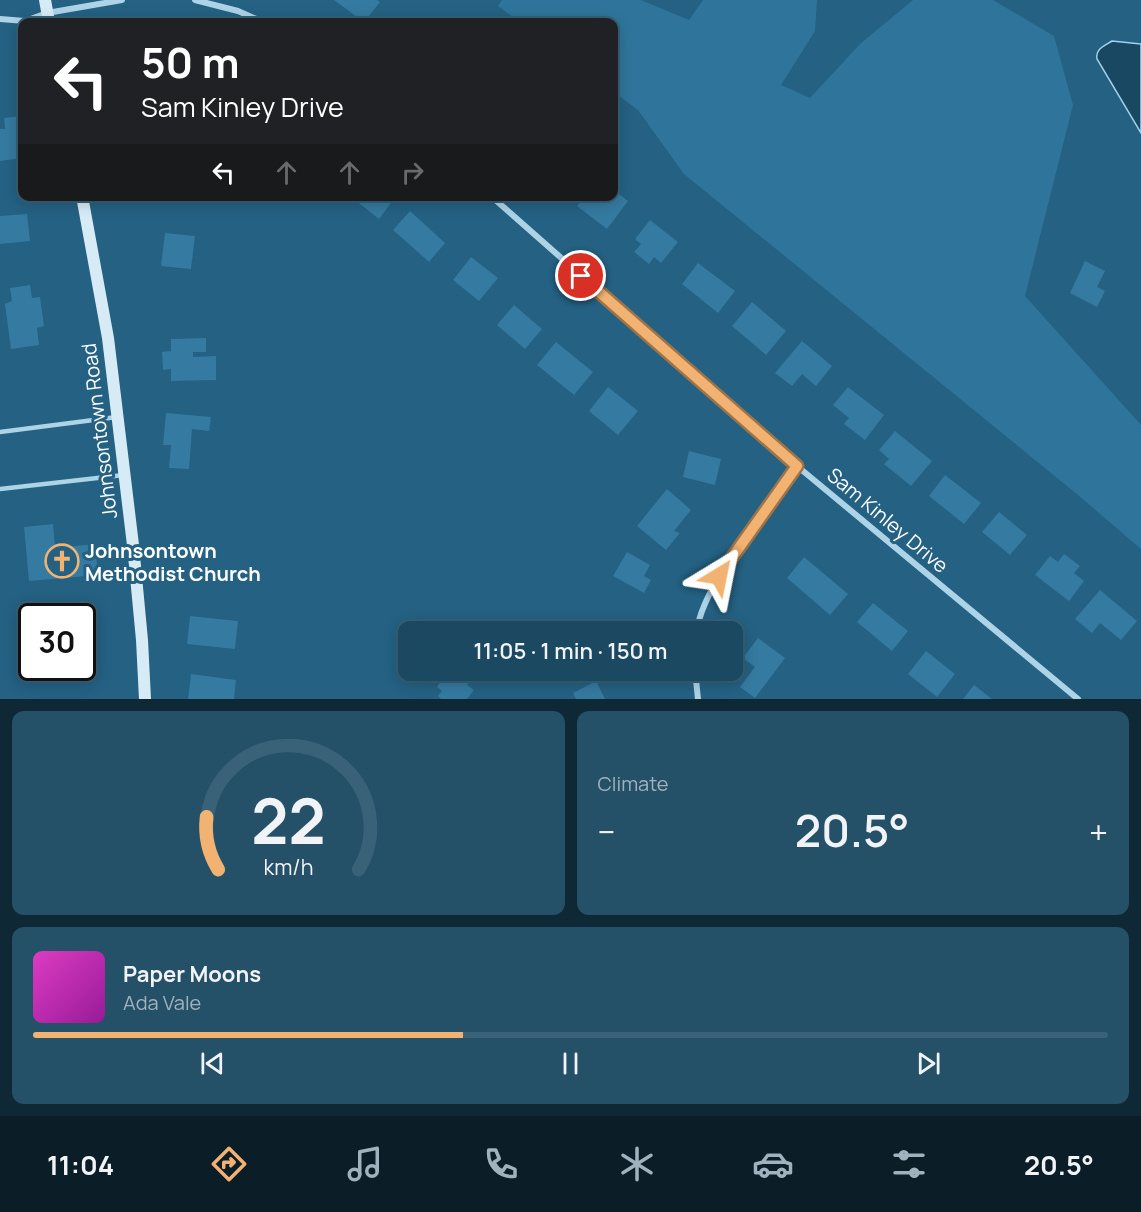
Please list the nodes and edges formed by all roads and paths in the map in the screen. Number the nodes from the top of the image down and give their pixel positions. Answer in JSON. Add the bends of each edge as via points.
{"nodes":[{"id":1,"x":122,"y":0,"type":"edge"},
{"id":2,"x":195,"y":0,"type":"edge"},
{"id":3,"x":47,"y":12,"type":"edge"},
{"id":4,"x":0,"y":18,"type":"edge"},
{"id":5,"x":33,"y":18,"type":"edge"},
{"id":6,"x":254,"y":18,"type":"edge"},
{"id":7,"x":18,"y":20,"type":"edge"},
{"id":8,"x":83,"y":201,"type":"edge"},
{"id":9,"x":497,"y":201,"type":"edge"},
{"id":10,"x":117,"y":417,"type":"junction"},
{"id":11,"x":0,"y":432,"type":"edge"},
{"id":12,"x":797,"y":466,"type":"junction"},
{"id":13,"x":124,"y":475,"type":"junction"},
{"id":14,"x":0,"y":489,"type":"edge"},
{"id":15,"x":698,"y":621,"type":"edge"},
{"id":16,"x":696,"y":681,"type":"edge"},
{"id":17,"x":145,"y":699,"type":"edge"},
{"id":18,"x":698,"y":699,"type":"edge"},
{"id":19,"x":1078,"y":699,"type":"edge"}],
"edges":[{"from":1,"to":3,"type":"street"},
{"from":2,"to":6,"type":"street"},
{"from":3,"to":5,"type":"street"},
{"from":4,"to":7,"type":"street"},
{"from":8,"to":10,"type":"street","name":"Johnsontown Road","via":[[108,338]]},
{"from":9,"to":12,"type":"street","name":"Sam Kinley Drive"},
{"from":10,"to":11,"type":"lane"},
{"from":10,"to":13,"type":"street","name":"Johnsontown Road"},
{"from":12,"to":15,"type":"street","via":[[719,576]]},
{"from":12,"to":19,"type":"street","name":"Sam Kinley Drive"},
{"from":13,"to":14,"type":"lane"},
{"from":13,"to":17,"type":"street","name":"Johnsontown Road"},
{"from":16,"to":18,"type":"street"}]}
